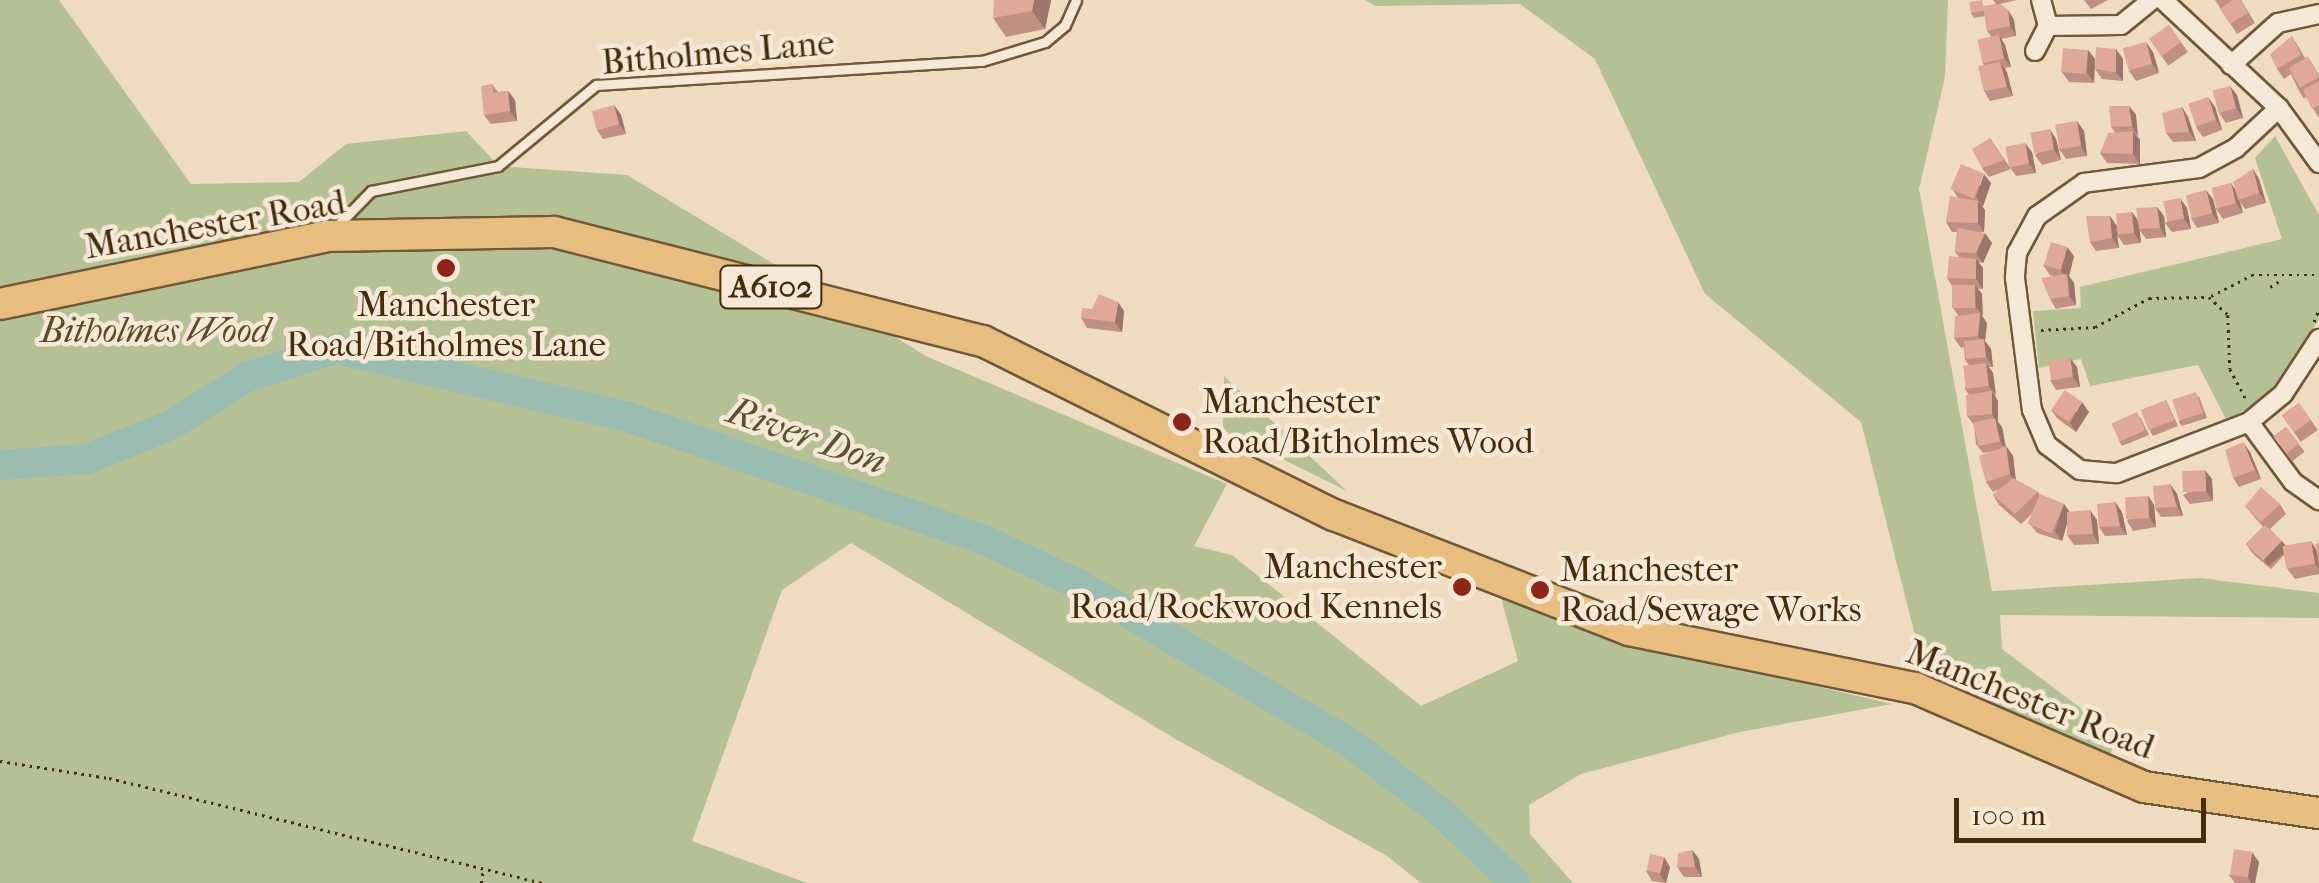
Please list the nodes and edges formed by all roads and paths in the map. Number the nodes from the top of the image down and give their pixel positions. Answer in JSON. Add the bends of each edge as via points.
{"nodes":[{"id":1,"x":1076,"y":0,"type":"edge"},
{"id":2,"x":2041,"y":0,"type":"edge"},
{"id":3,"x":2152,"y":0,"type":"edge"},
{"id":4,"x":2162,"y":0,"type":"edge"},
{"id":5,"x":2319,"y":14,"type":"edge"},
{"id":6,"x":2048,"y":26,"type":"junction"},
{"id":7,"x":2035,"y":51,"type":"dead end"},
{"id":8,"x":2230,"y":65,"type":"junction"},
{"id":9,"x":2279,"y":108,"type":"junction"},
{"id":10,"x":2319,"y":163,"type":"edge"},
{"id":11,"x":328,"y":236,"type":"junction"},
{"id":12,"x":2319,"y":275,"type":"edge"},
{"id":13,"x":2284,"y":278,"type":"junction"},
{"id":14,"x":2270,"y":288,"type":"dead end"},
{"id":15,"x":2209,"y":297,"type":"junction"},
{"id":16,"x":0,"y":304,"type":"edge"},
{"id":17,"x":2319,"y":309,"type":"edge"},
{"id":18,"x":2032,"y":328,"type":"dead end"},
{"id":19,"x":2315,"y":333,"type":"edge"},
{"id":20,"x":2251,"y":415,"type":"junction"},
{"id":21,"x":2319,"y":500,"type":"edge"},
{"id":22,"x":0,"y":762,"type":"edge"},
{"id":23,"x":2319,"y":813,"type":"edge"},
{"id":24,"x":483,"y":867,"type":"junction"},
{"id":25,"x":481,"y":883,"type":"edge"},
{"id":26,"x":544,"y":883,"type":"edge"}],
"edges":[{"from":1,"to":11,"type":"lane","name":"Bitholmes Lane","via":[[1065,25],[1045,42],[982,61],[596,85],[498,166],[371,191]]},
{"from":2,"to":6,"type":"street"},
{"from":3,"to":6,"type":"street","via":[[2121,25]]},
{"from":4,"to":8,"type":"street"},
{"from":5,"to":8,"type":"street","via":[[2278,24]]},
{"from":6,"to":7,"type":"street"},
{"from":8,"to":9,"type":"street"},
{"from":9,"to":10,"type":"street"},
{"from":9,"to":20,"type":"street","via":[[2236,148],[2199,168],[2066,190],[2037,216],[2017,253],[2032,410],[2047,445],[2080,470],[2117,472]]},
{"from":11,"to":16,"type":"main road","name":"Manchester Road","number":"A6102"},
{"from":11,"to":23,"type":"main road","name":"Manchester Road","number":"A6102","via":[[554,232],[983,341],[1334,515],[1629,630],[1914,688],[2144,787]]},
{"from":12,"to":13,"type":"path"},
{"from":13,"to":14,"type":"path"},
{"from":13,"to":15,"type":"path","via":[[2252,275]]},
{"from":15,"to":18,"type":"path","via":[[2150,298],[2084,330]]},
{"from":15,"to":20,"type":"path","via":[[2228,315],[2233,382]]},
{"from":17,"to":19,"type":"path"},
{"from":19,"to":20,"type":"street","via":[[2283,394]]},
{"from":20,"to":21,"type":"street","via":[[2294,482]]},
{"from":22,"to":24,"type":"path","via":[[108,778]]},
{"from":24,"to":25,"type":"path"},
{"from":24,"to":26,"type":"path"}]}
